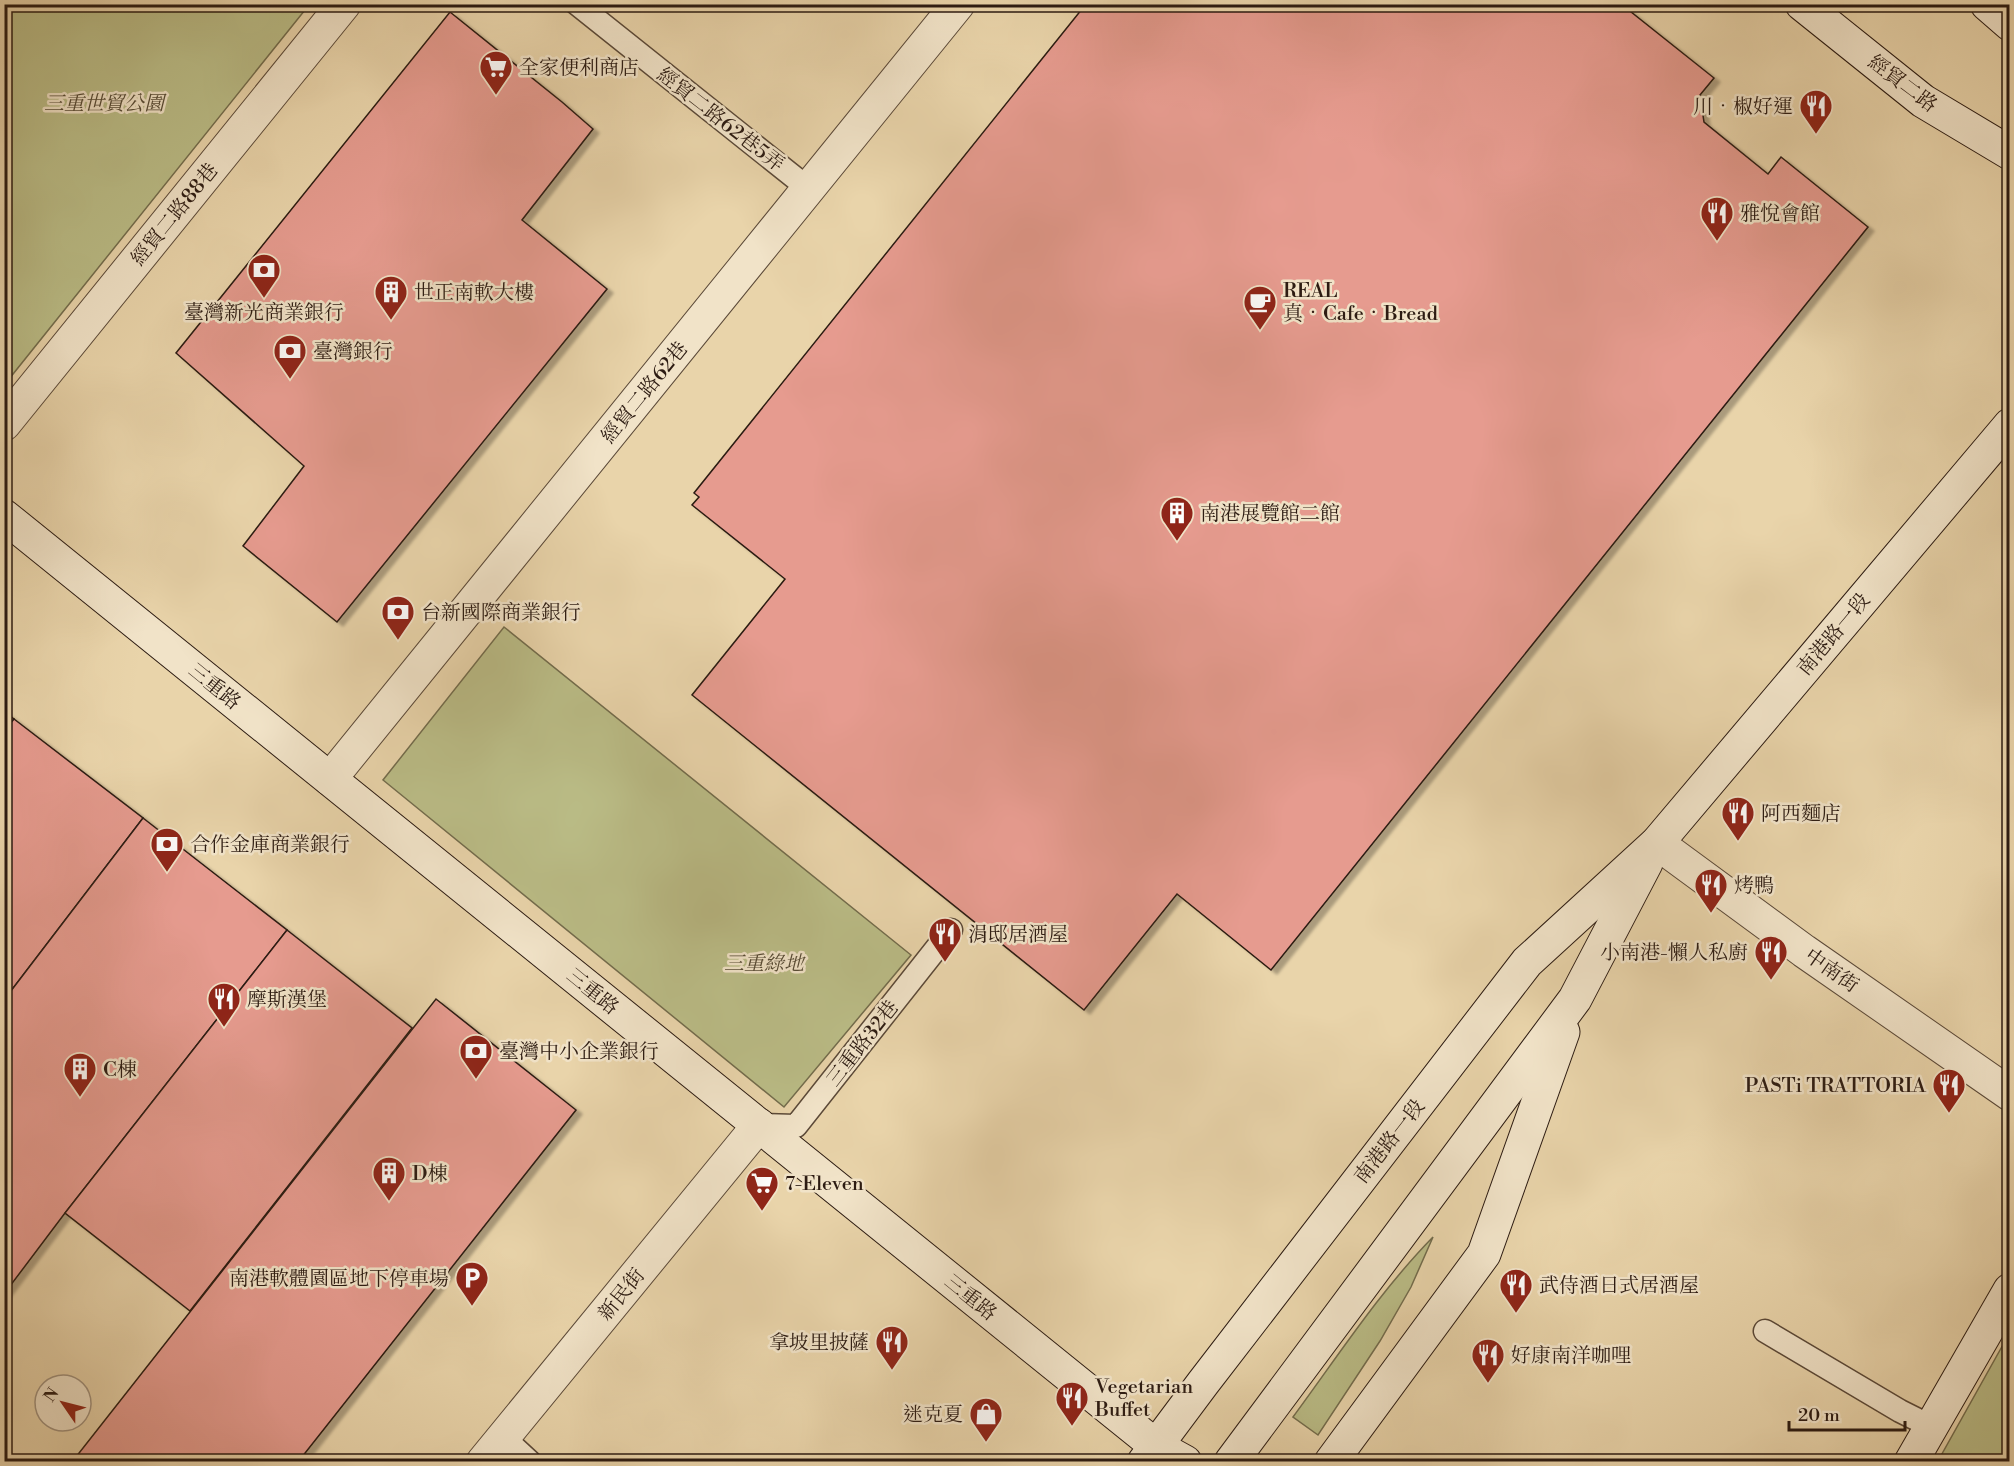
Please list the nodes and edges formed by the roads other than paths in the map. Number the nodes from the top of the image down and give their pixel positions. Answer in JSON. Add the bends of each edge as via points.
{"nodes":[{"id":1,"x":344,"y":4,"type":"edge"},
{"id":2,"x":577,"y":4,"type":"edge"},
{"id":3,"x":958,"y":4,"type":"edge"},
{"id":4,"x":1802,"y":4,"type":"edge"},
{"id":5,"x":1988,"y":4,"type":"edge"},
{"id":6,"x":2010,"y":24,"type":"edge"},
{"id":7,"x":2010,"y":153,"type":"edge"},
{"id":8,"x":809,"y":189,"type":"junction"},
{"id":9,"x":4,"y":424,"type":"edge"},
{"id":10,"x":2010,"y":425,"type":"edge"},
{"id":11,"x":4,"y":516,"type":"edge"},
{"id":12,"x":330,"y":779,"type":"junction"},
{"id":13,"x":1657,"y":843,"type":"junction"},
{"id":14,"x":951,"y":930,"type":"dead end"},
{"id":15,"x":1575,"y":999,"type":"junction"},
{"id":16,"x":2010,"y":1094,"type":"edge"},
{"id":17,"x":759,"y":1125,"type":"junction"},
{"id":18,"x":2010,"y":1290,"type":"edge"},
{"id":19,"x":1765,"y":1331,"type":"dead end"},
{"id":20,"x":1930,"y":1426,"type":"junction"},
{"id":21,"x":493,"y":1449,"type":"edge"},
{"id":22,"x":1150,"y":1454,"type":"edge"},
{"id":23,"x":530,"y":1461,"type":"edge"},
{"id":24,"x":1185,"y":1461,"type":"edge"},
{"id":25,"x":1231,"y":1461,"type":"edge"},
{"id":26,"x":1331,"y":1461,"type":"edge"},
{"id":27,"x":1911,"y":1461,"type":"edge"}],
"edges":[{"from":1,"to":9,"type":"street","name":"經貿二路88巷"},
{"from":2,"to":8,"type":"lane","name":"經貿二路62巷5弄"},
{"from":3,"to":8,"type":"street","name":"經貿二路62巷"},
{"from":4,"to":7,"type":"street","name":"經貿二路","via":[[1923,101]]},
{"from":5,"to":6,"type":"street"},
{"from":8,"to":12,"type":"street","name":"經貿二路62巷"},
{"from":10,"to":13,"type":"street","name":"南港路一段"},
{"from":11,"to":12,"type":"street","name":"三重路"},
{"from":12,"to":17,"type":"street","name":"三重路"},
{"from":13,"to":15,"type":"street","name":"南港路一段"},
{"from":13,"to":16,"type":"street","name":"中南街"},
{"from":13,"to":22,"type":"street","name":"南港路一段","via":[[1527,962]]},
{"from":14,"to":17,"type":"lane","name":"三重路32巷","via":[[796,1126]]},
{"from":15,"to":25,"type":"street","name":"南港路一段"},
{"from":15,"to":26,"type":"street","via":[[1484,1254]]},
{"from":17,"to":21,"type":"street","name":"新民街"},
{"from":17,"to":22,"type":"street","name":"三重路"},
{"from":18,"to":20,"type":"street"},
{"from":19,"to":20,"type":"lane"},
{"from":20,"to":27,"type":"street"},
{"from":21,"to":23,"type":"lane"},
{"from":22,"to":24,"type":"street","name":"三重路"}]}
